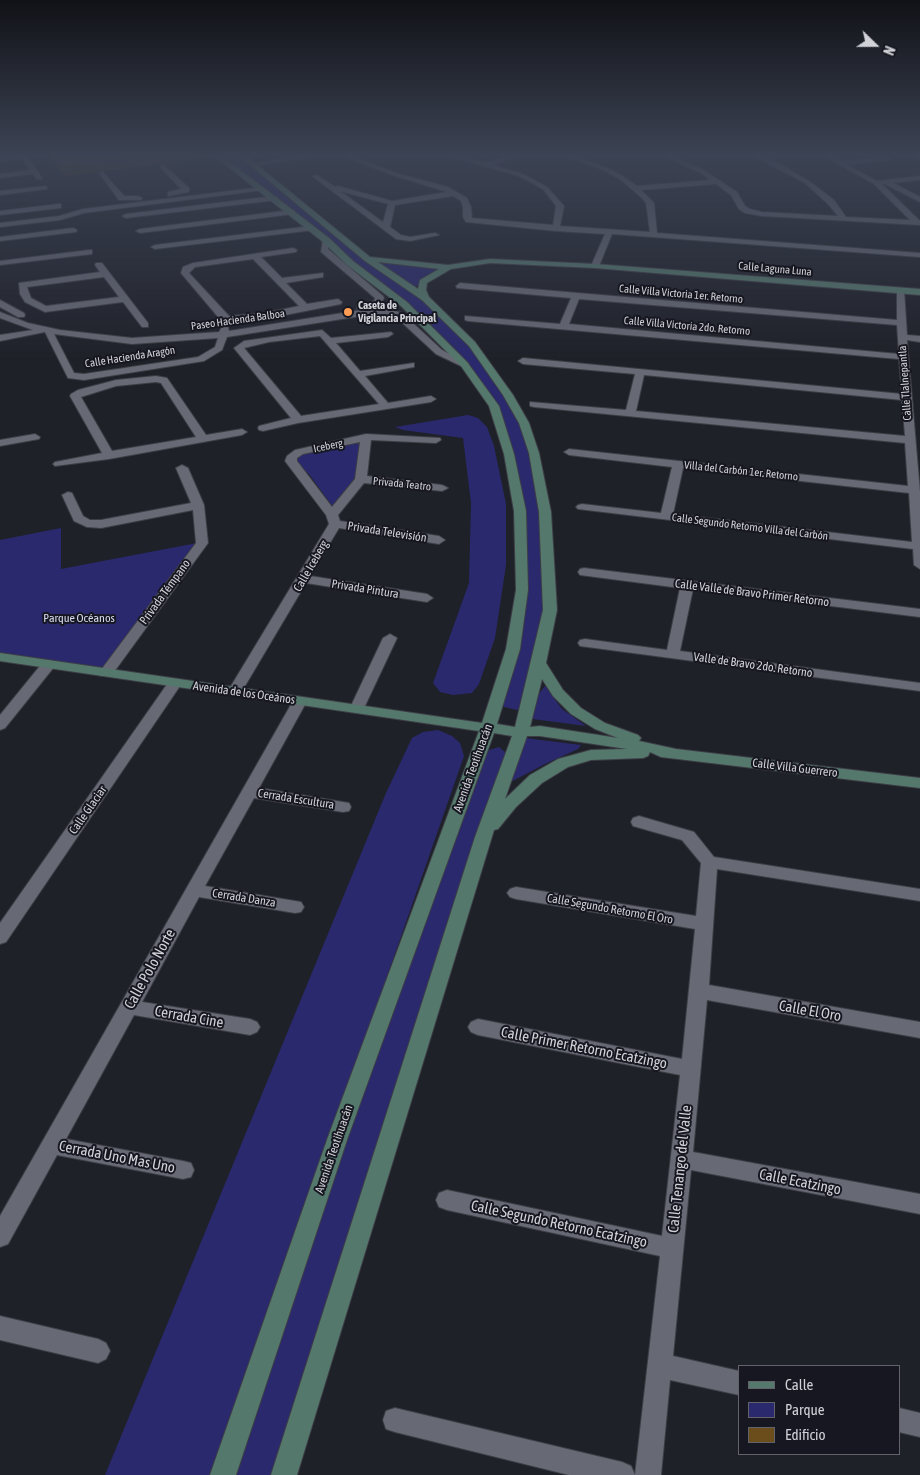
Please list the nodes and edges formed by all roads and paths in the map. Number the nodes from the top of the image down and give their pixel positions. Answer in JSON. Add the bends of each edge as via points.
{"nodes":[{"id":1,"x":16,"y":224,"type":"edge"},
{"id":2,"x":197,"y":224,"type":"edge"},
{"id":3,"x":306,"y":224,"type":"edge"},
{"id":4,"x":325,"y":224,"type":"edge"},
{"id":5,"x":382,"y":224,"type":"edge"},
{"id":6,"x":387,"y":224,"type":"edge"},
{"id":7,"x":506,"y":224,"type":"edge"},
{"id":8,"x":557,"y":224,"type":"edge"},
{"id":9,"x":653,"y":224,"type":"edge"},
{"id":10,"x":0,"y":226,"type":"edge"},
{"id":11,"x":386,"y":227,"type":"junction"},
{"id":12,"x":311,"y":228,"type":"junction"},
{"id":13,"x":556,"y":229,"type":"junction"},
{"id":14,"x":140,"y":231,"type":"dead end"},
{"id":15,"x":608,"y":233,"type":"junction"},
{"id":16,"x":435,"y":235,"type":"dead end"},
{"id":17,"x":654,"y":236,"type":"junction"},
{"id":18,"x":78,"y":237,"type":"dead end"},
{"id":19,"x":0,"y":239,"type":"edge"},
{"id":20,"x":326,"y":240,"type":"junction"},
{"id":21,"x":155,"y":247,"type":"dead end"},
{"id":22,"x":293,"y":250,"type":"dead end"},
{"id":23,"x":0,"y":254,"type":"edge"},
{"id":24,"x":920,"y":254,"type":"edge"},
{"id":25,"x":255,"y":256,"type":"junction"},
{"id":26,"x":368,"y":259,"type":"junction"},
{"id":27,"x":11,"y":261,"type":"junction"},
{"id":28,"x":0,"y":263,"type":"edge"},
{"id":29,"x":595,"y":266,"type":"junction"},
{"id":30,"x":449,"y":267,"type":"junction"},
{"id":31,"x":106,"y":274,"type":"junction"},
{"id":32,"x":320,"y":275,"type":"dead end"},
{"id":33,"x":280,"y":281,"type":"junction"},
{"id":34,"x":22,"y":285,"type":"junction"},
{"id":35,"x":460,"y":286,"type":"dead end"},
{"id":36,"x":10,"y":287,"type":"dead end"},
{"id":37,"x":901,"y":291,"type":"junction"},
{"id":38,"x":920,"y":292,"type":"edge"},
{"id":39,"x":576,"y":296,"type":"junction"},
{"id":40,"x":26,"y":298,"type":"junction"},
{"id":41,"x":124,"y":298,"type":"junction"},
{"id":42,"x":425,"y":298,"type":"junction"},
{"id":43,"x":0,"y":302,"type":"edge"},
{"id":44,"x":338,"y":302,"type":"dead end"},
{"id":45,"x":305,"y":307,"type":"junction"},
{"id":46,"x":0,"y":315,"type":"edge"},
{"id":47,"x":468,"y":318,"type":"dead end"},
{"id":48,"x":267,"y":319,"type":"junction"},
{"id":49,"x":901,"y":323,"type":"junction"},
{"id":50,"x":145,"y":325,"type":"dead end"},
{"id":51,"x":563,"y":327,"type":"junction"},
{"id":52,"x":39,"y":329,"type":"junction"},
{"id":53,"x":261,"y":329,"type":"junction"},
{"id":54,"x":224,"y":332,"type":"junction"},
{"id":55,"x":388,"y":334,"type":"dead end"},
{"id":56,"x":902,"y":337,"type":"junction"},
{"id":57,"x":0,"y":338,"type":"edge"},
{"id":58,"x":269,"y":339,"type":"junction"},
{"id":59,"x":920,"y":339,"type":"edge"},
{"id":60,"x":330,"y":341,"type":"junction"},
{"id":61,"x":903,"y":356,"type":"junction"},
{"id":62,"x":523,"y":361,"type":"dead end"},
{"id":63,"x":464,"y":364,"type":"junction"},
{"id":64,"x":412,"y":365,"type":"dead end"},
{"id":65,"x":640,"y":372,"type":"junction"},
{"id":66,"x":358,"y":374,"type":"junction"},
{"id":67,"x":114,"y":378,"type":"junction"},
{"id":68,"x":906,"y":397,"type":"junction"},
{"id":69,"x":431,"y":399,"type":"dead end"},
{"id":70,"x":534,"y":404,"type":"dead end"},
{"id":71,"x":385,"y":405,"type":"junction"},
{"id":72,"x":630,"y":413,"type":"junction"},
{"id":73,"x":908,"y":418,"type":"junction"},
{"id":74,"x":920,"y":419,"type":"edge"},
{"id":75,"x":298,"y":420,"type":"junction"},
{"id":76,"x":263,"y":428,"type":"dead end"},
{"id":77,"x":242,"y":432,"type":"dead end"},
{"id":78,"x":35,"y":437,"type":"dead end"},
{"id":79,"x":366,"y":437,"type":"junction"},
{"id":80,"x":202,"y":439,"type":"junction"},
{"id":81,"x":436,"y":440,"type":"dead end"},
{"id":82,"x":910,"y":440,"type":"junction"},
{"id":83,"x":0,"y":443,"type":"edge"},
{"id":84,"x":569,"y":452,"type":"dead end"},
{"id":85,"x":109,"y":456,"type":"junction"},
{"id":86,"x":59,"y":464,"type":"dead end"},
{"id":87,"x":678,"y":464,"type":"junction"},
{"id":88,"x":916,"y":464,"type":"edge"},
{"id":89,"x":182,"y":468,"type":"dead end"},
{"id":90,"x":361,"y":479,"type":"junction"},
{"id":91,"x":442,"y":488,"type":"dead end"},
{"id":92,"x":914,"y":490,"type":"junction"},
{"id":93,"x":68,"y":494,"type":"dead end"},
{"id":94,"x":198,"y":505,"type":"junction"},
{"id":95,"x":582,"y":507,"type":"dead end"},
{"id":96,"x":666,"y":517,"type":"junction"},
{"id":97,"x":918,"y":518,"type":"edge"},
{"id":98,"x":334,"y":519,"type":"junction"},
{"id":99,"x":439,"y":540,"type":"dead end"},
{"id":100,"x":918,"y":546,"type":"junction"},
{"id":101,"x":920,"y":565,"type":"edge"},
{"id":102,"x":584,"y":572,"type":"dead end"},
{"id":103,"x":303,"y":579,"type":"junction"},
{"id":104,"x":687,"y":585,"type":"junction"},
{"id":105,"x":427,"y":598,"type":"dead end"},
{"id":106,"x":920,"y":613,"type":"edge"},
{"id":107,"x":390,"y":638,"type":"dead end"},
{"id":108,"x":585,"y":643,"type":"dead end"},
{"id":109,"x":673,"y":654,"type":"junction"},
{"id":110,"x":0,"y":656,"type":"edge"},
{"id":111,"x":539,"y":663,"type":"junction"},
{"id":112,"x":49,"y":664,"type":"junction"},
{"id":113,"x":106,"y":673,"type":"junction"},
{"id":114,"x":175,"y":683,"type":"junction"},
{"id":115,"x":920,"y":687,"type":"edge"},
{"id":116,"x":235,"y":691,"type":"junction"},
{"id":117,"x":300,"y":701,"type":"junction"},
{"id":118,"x":357,"y":708,"type":"junction"},
{"id":119,"x":0,"y":725,"type":"edge"},
{"id":120,"x":488,"y":728,"type":"junction"},
{"id":121,"x":521,"y":732,"type":"junction"},
{"id":122,"x":670,"y":752,"type":"junction"},
{"id":123,"x":920,"y":783,"type":"edge"},
{"id":124,"x":249,"y":792,"type":"junction"},
{"id":125,"x":343,"y":807,"type":"dead end"},
{"id":126,"x":639,"y":822,"type":"dead end"},
{"id":127,"x":483,"y":836,"type":"junction"},
{"id":128,"x":709,"y":862,"type":"junction"},
{"id":129,"x":194,"y":890,"type":"junction"},
{"id":130,"x":516,"y":893,"type":"dead end"},
{"id":131,"x":920,"y":895,"type":"edge"},
{"id":132,"x":295,"y":906,"type":"dead end"},
{"id":133,"x":704,"y":924,"type":"junction"},
{"id":134,"x":0,"y":937,"type":"edge"},
{"id":135,"x":699,"y":991,"type":"junction"},
{"id":136,"x":129,"y":1006,"type":"junction"},
{"id":137,"x":250,"y":1027,"type":"dead end"},
{"id":138,"x":478,"y":1027,"type":"dead end"},
{"id":139,"x":920,"y":1030,"type":"edge"},
{"id":140,"x":690,"y":1068,"type":"junction"},
{"id":141,"x":52,"y":1145,"type":"junction"},
{"id":142,"x":681,"y":1159,"type":"junction"},
{"id":143,"x":183,"y":1170,"type":"dead end"},
{"id":144,"x":447,"y":1200,"type":"dead end"},
{"id":145,"x":920,"y":1204,"type":"edge"},
{"id":146,"x":3,"y":1227,"type":"edge"},
{"id":147,"x":671,"y":1248,"type":"junction"},
{"id":148,"x":0,"y":1328,"type":"edge"},
{"id":149,"x":98,"y":1351,"type":"dead end"},
{"id":150,"x":659,"y":1365,"type":"junction"},
{"id":151,"x":738,"y":1383,"type":"edge"},
{"id":152,"x":395,"y":1420,"type":"dead end"},
{"id":153,"x":900,"y":1420,"type":"edge"},
{"id":154,"x":920,"y":1425,"type":"edge"},
{"id":155,"x":223,"y":1475,"type":"edge"},
{"id":156,"x":284,"y":1475,"type":"edge"},
{"id":157,"x":622,"y":1475,"type":"edge"},
{"id":158,"x":648,"y":1475,"type":"edge"}],
"edges":[{"from":1,"to":10,"type":"street"},
{"from":2,"to":14,"type":"street"},
{"from":3,"to":12,"type":"main road","name":"Avenida Teotihuacán"},
{"from":4,"to":26,"type":"main road"},
{"from":5,"to":11,"type":"street"},
{"from":6,"to":11,"type":"street"},
{"from":7,"to":13,"type":"street"},
{"from":8,"to":13,"type":"street"},
{"from":9,"to":17,"type":"street"},
{"from":11,"to":16,"type":"street","via":[[404,238]]},
{"from":12,"to":20,"type":"main road","name":"Avenida Teotihuacán"},
{"from":12,"to":21,"type":"street"},
{"from":13,"to":15,"type":"street"},
{"from":15,"to":17,"type":"street"},
{"from":15,"to":29,"type":"street"},
{"from":17,"to":24,"type":"street"},
{"from":18,"to":19,"type":"street","via":[[70,227]]},
{"from":20,"to":48,"type":"street","name":"Paseo Hacienda Balboa","via":[[324,250],[380,300],[370,306]]},
{"from":20,"to":63,"type":"main road","name":"Avenida Teotihuacán","via":[[350,263],[404,304]]},
{"from":22,"to":25,"type":"street"},
{"from":23,"to":27,"type":"street"},
{"from":25,"to":33,"type":"street"},
{"from":25,"to":48,"type":"street","via":[[193,265],[186,268],[185,273],[222,316]]},
{"from":26,"to":30,"type":"main road","name":"Calle Laguna Luna"},
{"from":26,"to":42,"type":"main road"},
{"from":27,"to":28,"type":"street"},
{"from":27,"to":31,"type":"street","via":[[91,255]]},
{"from":29,"to":30,"type":"main road","name":"Calle Laguna Luna","via":[[503,261]]},
{"from":29,"to":37,"type":"main road","name":"Calle Laguna Luna"},
{"from":30,"to":42,"type":"main road","name":"Calle Laguna Luna","via":[[424,282]]},
{"from":31,"to":34,"type":"street"},
{"from":31,"to":41,"type":"street"},
{"from":32,"to":33,"type":"street"},
{"from":33,"to":45,"type":"street"},
{"from":34,"to":36,"type":"street"},
{"from":34,"to":40,"type":"street"},
{"from":35,"to":39,"type":"street","name":"Calle Villa Victoria 1er. Retorno"},
{"from":37,"to":38,"type":"main road","name":"Calle Laguna Luna"},
{"from":37,"to":49,"type":"street","name":"Calle Tlalnepantla"},
{"from":39,"to":49,"type":"street","name":"Calle Villa Victoria 1er. Retorno"},
{"from":39,"to":51,"type":"street"},
{"from":40,"to":41,"type":"street","via":[[40,308],[52,310]]},
{"from":40,"to":43,"type":"street"},
{"from":41,"to":50,"type":"street"},
{"from":42,"to":111,"type":"main road","via":[[472,344],[524,423],[534,453],[545,512],[550,610]]},
{"from":43,"to":52,"type":"street","name":"Paseo Hacienda Balboa"},
{"from":44,"to":45,"type":"street"},
{"from":45,"to":48,"type":"street"},
{"from":46,"to":52,"type":"street","name":"Paseo Hacienda Balboa"},
{"from":47,"to":51,"type":"street","name":"Calle Villa Victoria 2do. Retorno"},
{"from":48,"to":54,"type":"street","name":"Paseo Hacienda Balboa"},
{"from":49,"to":56,"type":"street","name":"Calle Tlalnepantla"},
{"from":51,"to":61,"type":"street","name":"Calle Villa Victoria 2do. Retorno"},
{"from":52,"to":54,"type":"street","name":"Paseo Hacienda Balboa","via":[[100,333]]},
{"from":52,"to":54,"type":"street","name":"Paseo Hacienda Balboa","via":[[132,341],[173,340]]},
{"from":52,"to":57,"type":"street"},
{"from":52,"to":67,"type":"street","name":"Calle Hacienda Aragón","via":[[71,376]]},
{"from":53,"to":54,"type":"street","name":"Paseo Hacienda Balboa"},
{"from":53,"to":58,"type":"street"},
{"from":53,"to":63,"type":"street","name":"Paseo Hacienda Balboa","via":[[384,312],[399,315],[439,352]]},
{"from":54,"to":67,"type":"street","name":"Calle Hacienda Aragón","via":[[219,348],[200,359]]},
{"from":55,"to":60,"type":"street"},
{"from":56,"to":59,"type":"street"},
{"from":56,"to":61,"type":"street","name":"Calle Tlalnepantla"},
{"from":58,"to":60,"type":"street","via":[[317,332]]},
{"from":58,"to":75,"type":"street","via":[[239,348]]},
{"from":60,"to":66,"type":"street"},
{"from":61,"to":68,"type":"street","name":"Calle Tlalnepantla","via":[[908,375]]},
{"from":62,"to":65,"type":"street"},
{"from":63,"to":120,"type":"main road","name":"Avenida Teotihuacán","via":[[494,406],[509,454],[520,511],[522,590],[513,649]]},
{"from":64,"to":66,"type":"street"},
{"from":65,"to":68,"type":"street"},
{"from":65,"to":72,"type":"street"},
{"from":66,"to":71,"type":"street"},
{"from":67,"to":80,"type":"street","via":[[164,380]]},
{"from":67,"to":85,"type":"street","via":[[75,396]]},
{"from":68,"to":73,"type":"street","name":"Calle Tlalnepantla"},
{"from":69,"to":71,"type":"street"},
{"from":70,"to":72,"type":"street"},
{"from":71,"to":75,"type":"street"},
{"from":72,"to":82,"type":"street"},
{"from":73,"to":74,"type":"street"},
{"from":73,"to":82,"type":"street","name":"Calle Tlalnepantla"},
{"from":75,"to":76,"type":"street"},
{"from":77,"to":80,"type":"street"},
{"from":78,"to":83,"type":"street"},
{"from":79,"to":81,"type":"street","name":"Iceberg"},
{"from":79,"to":90,"type":"street"},
{"from":79,"to":98,"type":"street","name":"Iceberg","via":[[292,456],[291,460]]},
{"from":80,"to":85,"type":"street"},
{"from":82,"to":88,"type":"street","name":"Calle Tlalnepantla"},
{"from":84,"to":87,"type":"street","name":"Villa del Carbón 1er. Retorno"},
{"from":85,"to":86,"type":"street"},
{"from":87,"to":92,"type":"street","name":"Villa del Carbón 1er. Retorno"},
{"from":87,"to":96,"type":"street"},
{"from":88,"to":92,"type":"street","name":"Calle Tlalnepantla"},
{"from":89,"to":94,"type":"street","name":"Privada Témpano"},
{"from":90,"to":91,"type":"street","name":"Privada Teatro"},
{"from":90,"to":98,"type":"street","name":"Calle Iceberg"},
{"from":92,"to":97,"type":"street","name":"Calle Tlalnepantla"},
{"from":93,"to":94,"type":"street","via":[[78,518],[87,523],[100,524]]},
{"from":94,"to":113,"type":"street","name":"Privada Témpano","via":[[202,543]]},
{"from":95,"to":96,"type":"street","name":"Calle Segundo Retorno Villa del Carbón"},
{"from":96,"to":100,"type":"street","name":"Calle Segundo Retorno Villa del Carbón"},
{"from":97,"to":100,"type":"street","name":"Calle Tlalnepantla"},
{"from":98,"to":99,"type":"street","name":"Privada Televisión"},
{"from":98,"to":103,"type":"street","name":"Calle Iceberg"},
{"from":100,"to":101,"type":"street","name":"Calle Tlalnepantla"},
{"from":102,"to":104,"type":"street","name":"Calle Valle de Bravo Primer Retorno"},
{"from":103,"to":105,"type":"street","name":"Privada Pintura"},
{"from":103,"to":116,"type":"street","name":"Calle Iceberg"},
{"from":104,"to":106,"type":"street","name":"Calle Valle de Bravo Primer Retorno"},
{"from":104,"to":109,"type":"street"},
{"from":107,"to":118,"type":"street"},
{"from":108,"to":109,"type":"street","name":"Valle de Bravo 2do. Retorno"},
{"from":109,"to":115,"type":"street","name":"Valle de Bravo 2do. Retorno"},
{"from":110,"to":112,"type":"main road","name":"Avenida de los Oceános"},
{"from":111,"to":121,"type":"main road"},
{"from":111,"to":122,"type":"main road","via":[[558,693],[576,711],[600,726]]},
{"from":112,"to":113,"type":"main road","name":"Avenida de los Oceános"},
{"from":112,"to":119,"type":"street"},
{"from":113,"to":114,"type":"main road","name":"Avenida de los Oceános"},
{"from":114,"to":116,"type":"main road","name":"Avenida de los Oceános"},
{"from":114,"to":134,"type":"street","name":"Calle Glaciar"},
{"from":116,"to":117,"type":"main road","name":"Avenida de los Oceános"},
{"from":117,"to":118,"type":"main road","name":"Avenida de los Oceános"},
{"from":117,"to":124,"type":"street","name":"Calle Polo Norte"},
{"from":118,"to":120,"type":"main road","name":"Avenida de los Oceános"},
{"from":120,"to":121,"type":"main road","name":"Calle Villa Guerrero"},
{"from":120,"to":155,"type":"main road","name":"Avenida Teotihuacán","via":[[338,1137]]},
{"from":121,"to":122,"type":"main road","name":"Calle Villa Guerrero","via":[[539,738]]},
{"from":121,"to":127,"type":"main road"},
{"from":122,"to":123,"type":"main road","name":"Calle Villa Guerrero"},
{"from":122,"to":127,"type":"main road","via":[[591,755],[563,763],[536,779],[510,803]]},
{"from":124,"to":125,"type":"street","name":"Cerrada Escultura"},
{"from":124,"to":129,"type":"street","name":"Calle Polo Norte"},
{"from":126,"to":128,"type":"street","via":[[688,836]]},
{"from":127,"to":156,"type":"main road"},
{"from":128,"to":131,"type":"street"},
{"from":128,"to":133,"type":"street","name":"Calle Tenango del Valle"},
{"from":129,"to":132,"type":"street","name":"Cerrada Danza"},
{"from":129,"to":136,"type":"street","name":"Calle Polo Norte"},
{"from":130,"to":133,"type":"street","name":"Calle Segundo Retorno El Oro"},
{"from":133,"to":135,"type":"street","name":"Calle Tenango del Valle"},
{"from":135,"to":139,"type":"street","name":"Calle El Oro"},
{"from":135,"to":140,"type":"street","name":"Calle Tenango del Valle"},
{"from":136,"to":137,"type":"street","name":"Cerrada Cine"},
{"from":136,"to":141,"type":"street","name":"Calle Polo Norte"},
{"from":138,"to":140,"type":"street","name":"Calle Primer Retorno Ecatzingo"},
{"from":140,"to":142,"type":"street","name":"Calle Tenango del Valle"},
{"from":141,"to":143,"type":"street","name":"Cerrada Uno Mas Uno"},
{"from":141,"to":146,"type":"street","name":"Calle Polo Norte"},
{"from":142,"to":145,"type":"street","name":"Calle Ecatzingo"},
{"from":142,"to":147,"type":"street","name":"Calle Tenango del Valle"},
{"from":144,"to":147,"type":"street","name":"Calle Segundo Retorno Ecatzingo"},
{"from":147,"to":150,"type":"street","name":"Calle Tenango del Valle"},
{"from":148,"to":149,"type":"street"},
{"from":150,"to":151,"type":"street"},
{"from":150,"to":158,"type":"street","name":"Calle Tenango del Valle"},
{"from":152,"to":157,"type":"street"},
{"from":153,"to":154,"type":"street"}]}
